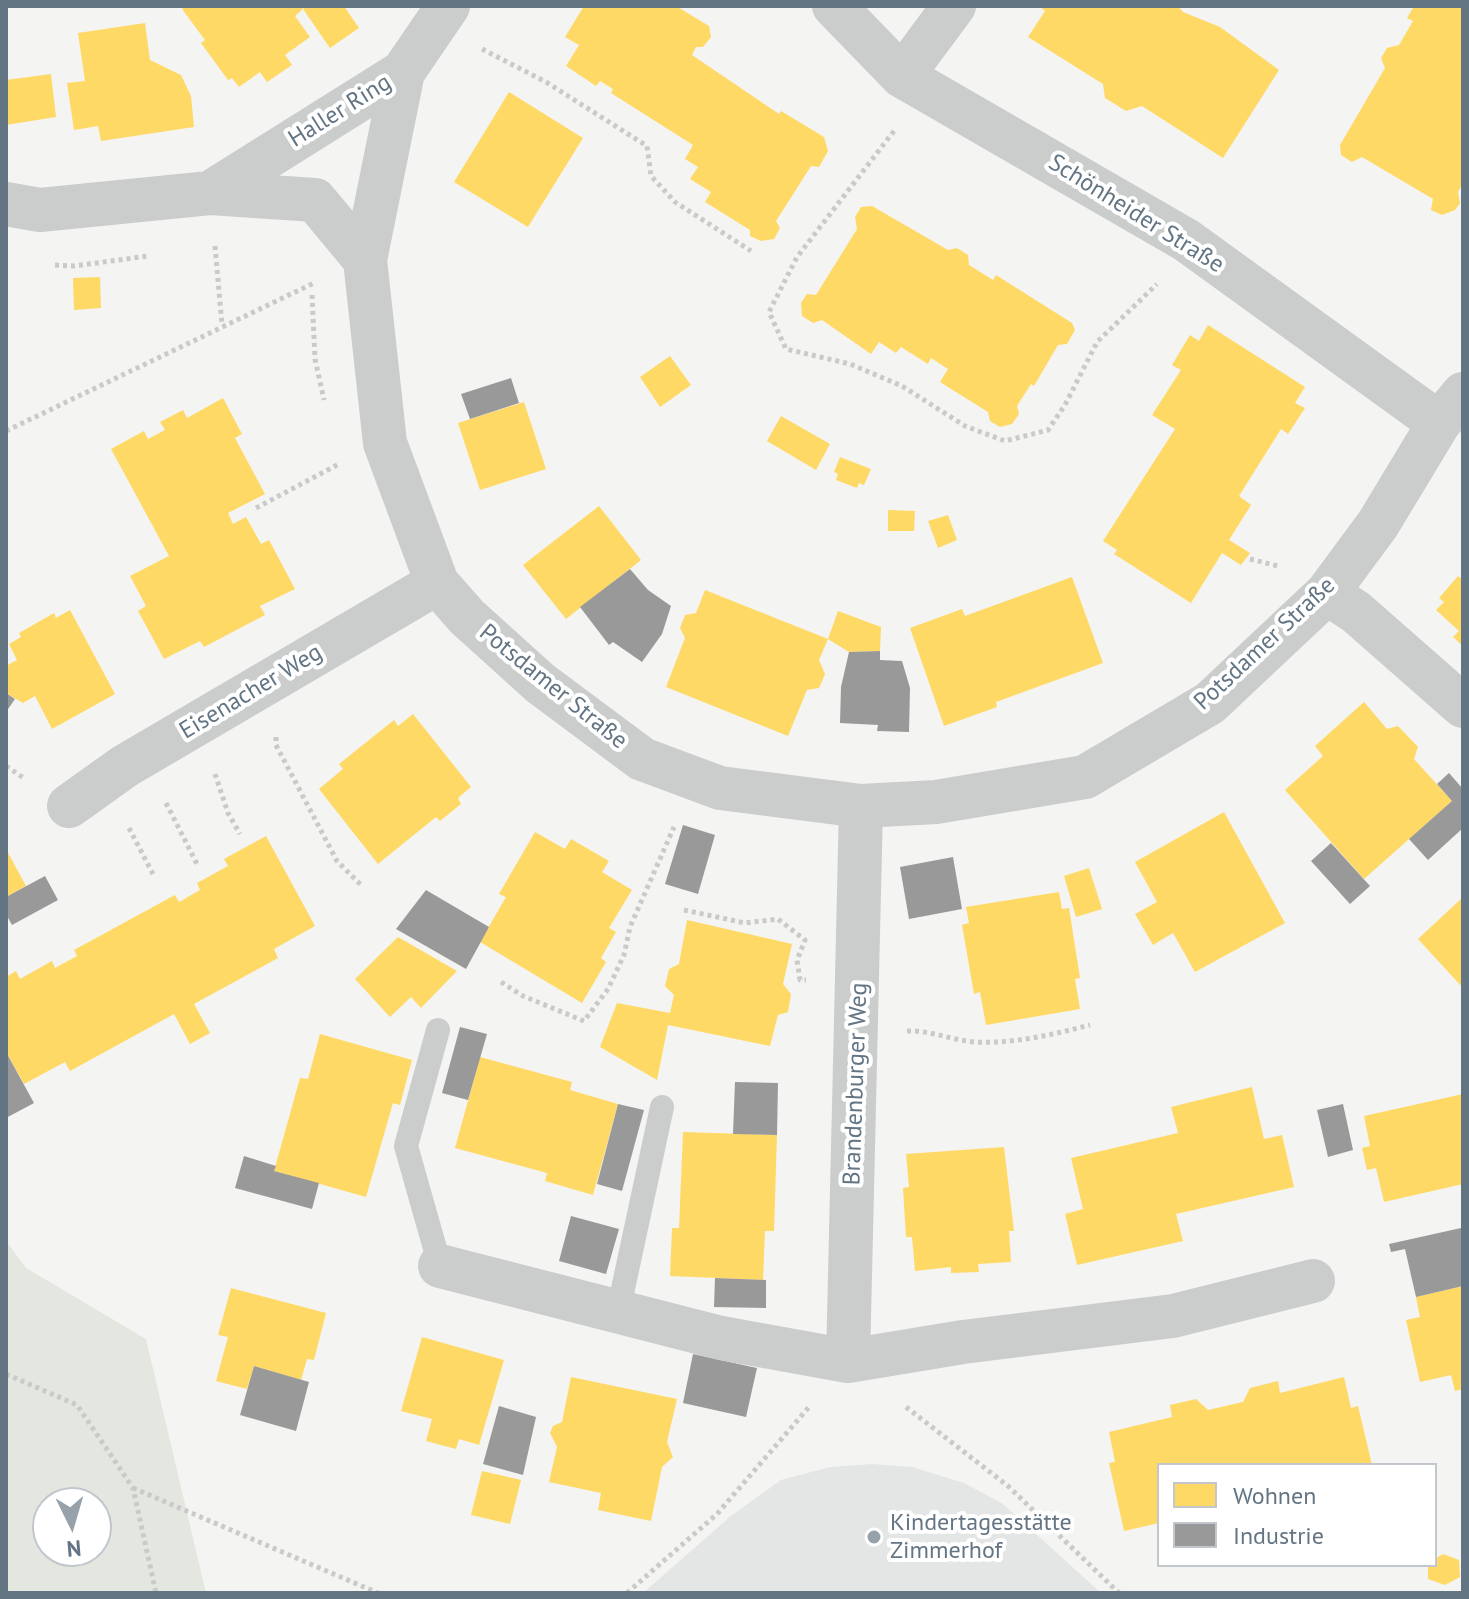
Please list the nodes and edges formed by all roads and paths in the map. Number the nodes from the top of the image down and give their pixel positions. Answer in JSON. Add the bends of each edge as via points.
{"nodes":[{"id":1,"x":834,"y":6,"type":"edge"},
{"id":2,"x":954,"y":6,"type":"edge"},
{"id":3,"x":442,"y":14,"type":"edge"},
{"id":4,"x":403,"y":72,"type":"junction"},
{"id":5,"x":916,"y":83,"type":"junction"},
{"id":6,"x":210,"y":193,"type":"junction"},
{"id":7,"x":6,"y":204,"type":"edge"},
{"id":8,"x":1186,"y":240,"type":"junction"},
{"id":9,"x":751,"y":251,"type":"dead end"},
{"id":10,"x":365,"y":260,"type":"junction"},
{"id":11,"x":311,"y":284,"type":"junction"},
{"id":12,"x":222,"y":325,"type":"junction"},
{"id":13,"x":1451,"y":408,"type":"edge"},
{"id":14,"x":326,"y":412,"type":"dead end"},
{"id":15,"x":6,"y":431,"type":"edge"},
{"id":16,"x":336,"y":453,"type":"dead end"},
{"id":17,"x":389,"y":453,"type":"junction"},
{"id":18,"x":341,"y":467,"type":"dead end"},
{"id":19,"x":256,"y":508,"type":"dead end"},
{"id":20,"x":437,"y":583,"type":"junction"},
{"id":21,"x":1327,"y":593,"type":"junction"},
{"id":22,"x":269,"y":680,"type":"junction"},
{"id":23,"x":1463,"y":706,"type":"edge"},
{"id":24,"x":193,"y":726,"type":"junction"},
{"id":25,"x":139,"y":758,"type":"junction"},
{"id":26,"x":696,"y":779,"type":"junction"},
{"id":27,"x":69,"y":806,"type":"dead end"},
{"id":28,"x":861,"y":806,"type":"junction"},
{"id":29,"x":240,"y":834,"type":"dead end"},
{"id":30,"x":197,"y":864,"type":"dead end"},
{"id":31,"x":361,"y":885,"type":"dead end"},
{"id":32,"x":684,"y":910,"type":"dead end"},
{"id":33,"x":501,"y":982,"type":"dead end"},
{"id":34,"x":859,"y":985,"type":"junction"},
{"id":35,"x":1090,"y":1025,"type":"dead end"},
{"id":36,"x":438,"y":1030,"type":"dead end"},
{"id":37,"x":858,"y":1033,"type":"junction"},
{"id":38,"x":662,"y":1107,"type":"dead end"},
{"id":39,"x":440,"y":1266,"type":"joint"},
{"id":40,"x":1313,"y":1281,"type":"dead end"},
{"id":41,"x":618,"y":1312,"type":"junction"},
{"id":42,"x":848,"y":1361,"type":"junction"},
{"id":43,"x":6,"y":1374,"type":"edge"},
{"id":44,"x":133,"y":1488,"type":"junction"},
{"id":45,"x":156,"y":1593,"type":"edge"},
{"id":46,"x":378,"y":1593,"type":"edge"},
{"id":47,"x":627,"y":1593,"type":"edge"},
{"id":48,"x":1119,"y":1593,"type":"edge"}],
"edges":[{"from":1,"to":5,"type":"street","name":"Schönheider Straße"},
{"from":2,"to":5,"type":"street"},
{"from":3,"to":4,"type":"street","name":"Haller Ring"},
{"from":3,"to":9,"type":"path","via":[[647,146],[651,176],[675,202]]},
{"from":4,"to":6,"type":"street","name":"Haller Ring"},
{"from":4,"to":10,"type":"street","name":"Potsdamer Straße"},
{"from":5,"to":8,"type":"street","name":"Schönheider Straße"},
{"from":5,"to":8,"type":"path","via":[[797,257],[769,312],[786,349],[850,364],[902,386],[965,426],[1005,441],[1026,437],[1048,430],[1097,342],[1166,275]]},
{"from":6,"to":7,"type":"street","name":"Haller Ring","via":[[40,210]]},
{"from":6,"to":10,"type":"street","name":"Haller Ring","via":[[315,200]]},
{"from":6,"to":12,"type":"path"},
{"from":8,"to":13,"type":"street","name":"Schönheider Straße"},
{"from":10,"to":11,"type":"path"},
{"from":10,"to":17,"type":"street","name":"Potsdamer Straße"},
{"from":11,"to":12,"type":"path"},
{"from":11,"to":14,"type":"path","via":[[315,359]]},
{"from":12,"to":15,"type":"path"},
{"from":13,"to":21,"type":"street","name":"Potsdamer Straße"},
{"from":16,"to":18,"type":"path"},
{"from":17,"to":19,"type":"path","via":[[376,450],[331,466]]},
{"from":17,"to":20,"type":"street","name":"Potsdamer Straße"},
{"from":20,"to":22,"type":"street","name":"Eisenacher Weg"},
{"from":20,"to":26,"type":"street","name":"Potsdamer Straße","via":[[540,683],[642,759]]},
{"from":21,"to":23,"type":"street"},
{"from":21,"to":28,"type":"street","name":"Potsdamer Straße","via":[[1210,703],[1085,777],[936,802]]},
{"from":22,"to":24,"type":"street","name":"Eisenacher Weg"},
{"from":22,"to":31,"type":"path","via":[[276,745],[337,861]]},
{"from":24,"to":25,"type":"street","name":"Eisenacher Weg"},
{"from":24,"to":29,"type":"path"},
{"from":25,"to":27,"type":"street","name":"Eisenacher Weg"},
{"from":25,"to":30,"type":"path","via":[[157,782]]},
{"from":26,"to":28,"type":"street","name":"Potsdamer Straße","via":[[720,788]]},
{"from":26,"to":33,"type":"path","via":[[663,846],[624,955],[584,1021]]},
{"from":28,"to":34,"type":"street","name":"Brandenburger Weg"},
{"from":32,"to":34,"type":"path","via":[[745,923],[778,919],[805,940],[797,960],[800,980]]},
{"from":34,"to":37,"type":"street","name":"Brandenburger Weg"},
{"from":35,"to":37,"type":"path","via":[[1030,1039],[971,1042],[917,1031]]},
{"from":36,"to":39,"type":"lane","via":[[406,1146]]},
{"from":37,"to":42,"type":"street","name":"Brandenburger Weg"},
{"from":38,"to":41,"type":"lane"},
{"from":39,"to":41,"type":"street"},
{"from":40,"to":42,"type":"street","via":[[1173,1316]]},
{"from":41,"to":42,"type":"street"},
{"from":42,"to":47,"type":"path","via":[[717,1514]]},
{"from":42,"to":48,"type":"path","via":[[1008,1486]]},
{"from":43,"to":44,"type":"path","via":[[77,1405]]},
{"from":44,"to":45,"type":"path"},
{"from":44,"to":46,"type":"path"}]}
